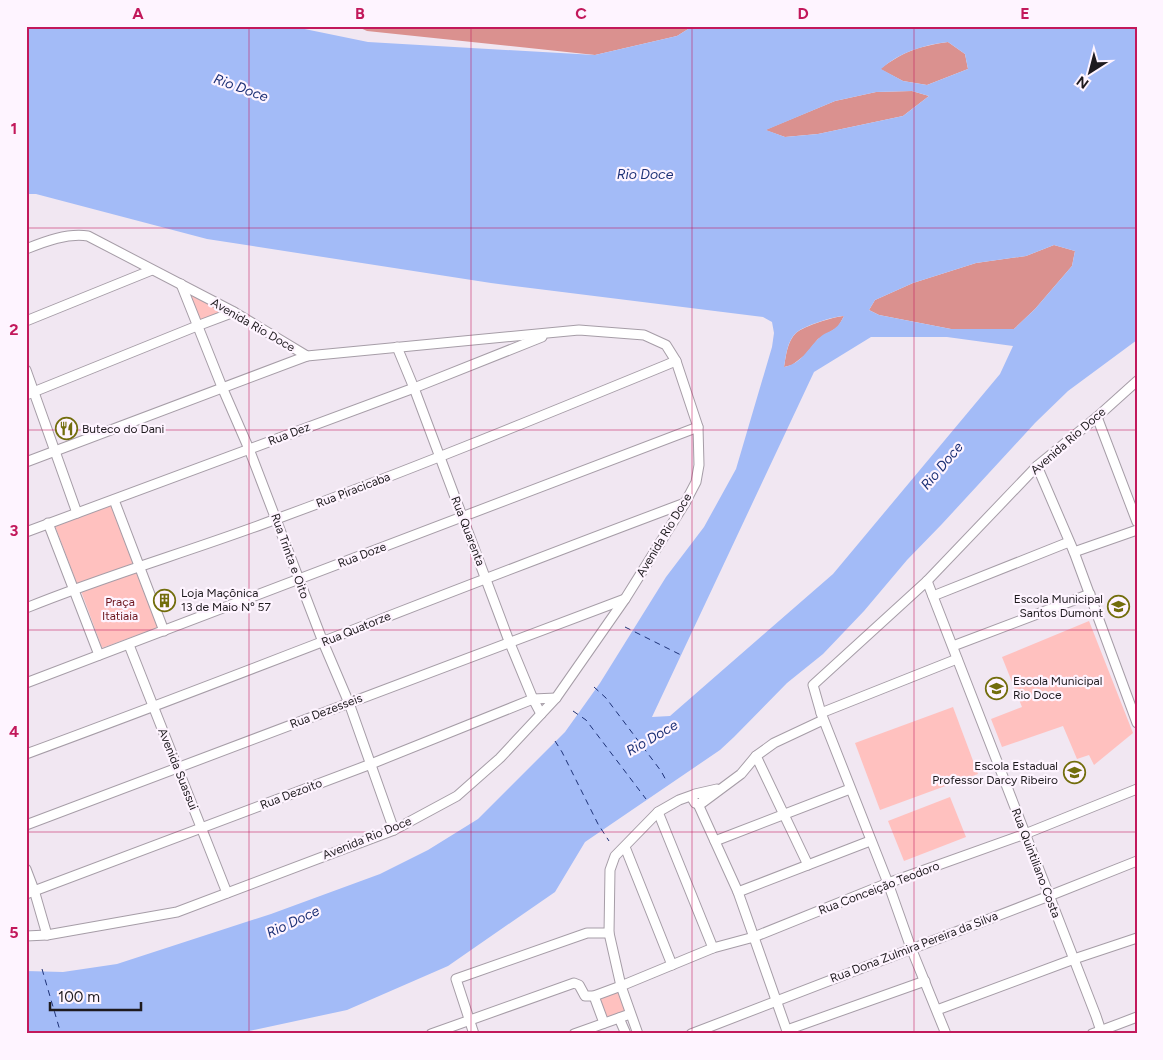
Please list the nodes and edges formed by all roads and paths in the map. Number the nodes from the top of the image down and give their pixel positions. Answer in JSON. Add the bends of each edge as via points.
{"nodes":[{"id":1,"x":26,"y":248,"type":"edge"},
{"id":2,"x":152,"y":270,"type":"junction"},
{"id":3,"x":181,"y":284,"type":"junction"},
{"id":4,"x":234,"y":312,"type":"junction"},
{"id":5,"x":26,"y":321,"type":"edge"},
{"id":6,"x":197,"y":326,"type":"junction"},
{"id":7,"x":551,"y":333,"type":"junction"},
{"id":8,"x":397,"y":348,"type":"junction"},
{"id":9,"x":307,"y":356,"type":"junction"},
{"id":10,"x":676,"y":361,"type":"junction"},
{"id":11,"x":26,"y":370,"type":"edge"},
{"id":12,"x":1137,"y":381,"type":"edge"},
{"id":13,"x":222,"y":387,"type":"junction"},
{"id":14,"x":414,"y":388,"type":"junction"},
{"id":15,"x":30,"y":393,"type":"edge"},
{"id":16,"x":1097,"y":417,"type":"junction"},
{"id":17,"x":698,"y":427,"type":"junction"},
{"id":18,"x":249,"y":449,"type":"junction"},
{"id":19,"x":56,"y":450,"type":"junction"},
{"id":20,"x":440,"y":457,"type":"junction"},
{"id":21,"x":26,"y":462,"type":"edge"},
{"id":22,"x":1037,"y":466,"type":"junction"},
{"id":23,"x":114,"y":500,"type":"junction"},
{"id":24,"x":685,"y":503,"type":"junction"},
{"id":25,"x":77,"y":513,"type":"junction"},
{"id":26,"x":461,"y":517,"type":"junction"},
{"id":27,"x":277,"y":519,"type":"junction"},
{"id":28,"x":1137,"y":522,"type":"edge"},
{"id":29,"x":48,"y":523,"type":"junction"},
{"id":30,"x":1137,"y":530,"type":"edge"},
{"id":31,"x":26,"y":532,"type":"edge"},
{"id":32,"x":1069,"y":542,"type":"junction"},
{"id":33,"x":1074,"y":552,"type":"junction"},
{"id":34,"x":139,"y":566,"type":"junction"},
{"id":35,"x":486,"y":578,"type":"junction"},
{"id":36,"x":299,"y":580,"type":"junction"},
{"id":37,"x":927,"y":581,"type":"junction"},
{"id":38,"x":74,"y":588,"type":"junction"},
{"id":39,"x":1090,"y":594,"type":"junction"},
{"id":40,"x":933,"y":596,"type":"junction"},
{"id":41,"x":625,"y":599,"type":"junction"},
{"id":42,"x":26,"y":608,"type":"edge"},
{"id":43,"x":164,"y":631,"type":"junction"},
{"id":44,"x":509,"y":641,"type":"junction"},
{"id":45,"x":323,"y":642,"type":"junction"},
{"id":46,"x":129,"y":645,"type":"junction"},
{"id":47,"x":952,"y":646,"type":"junction"},
{"id":48,"x":99,"y":655,"type":"junction"},
{"id":49,"x":957,"y":659,"type":"junction"},
{"id":50,"x":26,"y":683,"type":"edge"},
{"id":51,"x":556,"y":698,"type":"junction"},
{"id":52,"x":533,"y":699,"type":"junction"},
{"id":53,"x":349,"y":703,"type":"junction"},
{"id":54,"x":154,"y":708,"type":"junction"},
{"id":55,"x":1135,"y":713,"type":"edge"},
{"id":56,"x":541,"y":714,"type":"junction"},
{"id":57,"x":822,"y":716,"type":"junction"},
{"id":58,"x":1137,"y":723,"type":"edge"},
{"id":59,"x":26,"y":754,"type":"edge"},
{"id":60,"x":756,"y":756,"type":"junction"},
{"id":61,"x":371,"y":764,"type":"junction"},
{"id":62,"x":177,"y":767,"type":"junction"},
{"id":63,"x":722,"y":788,"type":"junction"},
{"id":64,"x":850,"y":789,"type":"junction"},
{"id":65,"x":1137,"y":789,"type":"edge"},
{"id":66,"x":697,"y":794,"type":"junction"},
{"id":67,"x":700,"y":804,"type":"junction"},
{"id":68,"x":658,"y":812,"type":"junction"},
{"id":69,"x":782,"y":814,"type":"junction"},
{"id":70,"x":26,"y":824,"type":"edge"},
{"id":71,"x":202,"y":828,"type":"junction"},
{"id":72,"x":394,"y":830,"type":"junction"},
{"id":73,"x":1025,"y":834,"type":"junction"},
{"id":74,"x":715,"y":841,"type":"junction"},
{"id":75,"x":870,"y":842,"type":"junction"},
{"id":76,"x":625,"y":847,"type":"junction"},
{"id":77,"x":1137,"y":860,"type":"edge"},
{"id":78,"x":808,"y":865,"type":"junction"},
{"id":79,"x":26,"y":869,"type":"edge"},
{"id":80,"x":888,"y":884,"type":"junction"},
{"id":81,"x":30,"y":892,"type":"edge"},
{"id":82,"x":738,"y":892,"type":"junction"},
{"id":83,"x":227,"y":893,"type":"junction"},
{"id":84,"x":1050,"y":896,"type":"junction"},
{"id":85,"x":609,"y":933,"type":"junction"},
{"id":86,"x":47,"y":935,"type":"junction"},
{"id":87,"x":26,"y":936,"type":"edge"},
{"id":88,"x":754,"y":937,"type":"junction"},
{"id":89,"x":1137,"y":938,"type":"edge"},
{"id":90,"x":713,"y":948,"type":"junction"},
{"id":91,"x":911,"y":948,"type":"junction"},
{"id":92,"x":1074,"y":959,"type":"junction"},
{"id":93,"x":672,"y":965,"type":"junction"},
{"id":94,"x":925,"y":981,"type":"junction"},
{"id":95,"x":621,"y":986,"type":"junction"},
{"id":96,"x":594,"y":996,"type":"junction"},
{"id":97,"x":775,"y":1000,"type":"junction"},
{"id":98,"x":937,"y":1010,"type":"junction"},
{"id":99,"x":630,"y":1014,"type":"junction"},
{"id":100,"x":1137,"y":1017,"type":"edge"},
{"id":101,"x":619,"y":1018,"type":"junction"},
{"id":102,"x":469,"y":1021,"type":"junction"},
{"id":103,"x":604,"y":1023,"type":"junction"},
{"id":104,"x":788,"y":1032,"type":"edge"},
{"id":105,"x":1098,"y":1033,"type":"edge"},
{"id":106,"x":431,"y":1034,"type":"edge"},
{"id":107,"x":474,"y":1034,"type":"edge"},
{"id":108,"x":574,"y":1034,"type":"edge"},
{"id":109,"x":626,"y":1034,"type":"edge"},
{"id":110,"x":638,"y":1034,"type":"edge"},
{"id":111,"x":691,"y":1034,"type":"edge"},
{"id":112,"x":946,"y":1034,"type":"edge"}],
"edges":[{"from":1,"to":2,"type":"street","name":"Avenida Rio Doce","via":[[67,236],[88,236]]},
{"from":2,"to":3,"type":"street","name":"Avenida Rio Doce"},
{"from":2,"to":5,"type":"street"},
{"from":3,"to":4,"type":"street","name":"Avenida Rio Doce"},
{"from":3,"to":6,"type":"street","name":"Rua Trinta e Oito"},
{"from":4,"to":6,"type":"street"},
{"from":4,"to":9,"type":"street","name":"Avenida Rio Doce"},
{"from":6,"to":13,"type":"street","name":"Rua Trinta e Oito"},
{"from":6,"to":15,"type":"street"},
{"from":7,"to":8,"type":"street","name":"Avenida Rio Doce"},
{"from":7,"to":10,"type":"street","name":"Avenida Rio Doce","via":[[579,330],[644,335],[666,345]]},
{"from":7,"to":14,"type":"street","name":"Rua Dez"},
{"from":8,"to":9,"type":"street","name":"Avenida Rio Doce"},
{"from":8,"to":14,"type":"street","name":"Rua Quarenta"},
{"from":9,"to":13,"type":"street"},
{"from":10,"to":17,"type":"street","name":"Avenida Rio Doce"},
{"from":10,"to":20,"type":"street","name":"Rua Piracicaba"},
{"from":11,"to":15,"type":"street"},
{"from":12,"to":16,"type":"street","name":"Avenida Rio Doce"},
{"from":13,"to":18,"type":"street","name":"Rua Trinta e Oito"},
{"from":13,"to":19,"type":"street"},
{"from":14,"to":18,"type":"street","name":"Rua Dez"},
{"from":14,"to":20,"type":"street","name":"Rua Quarenta"},
{"from":15,"to":19,"type":"street"},
{"from":16,"to":22,"type":"street","name":"Avenida Rio Doce"},
{"from":16,"to":28,"type":"street"},
{"from":17,"to":24,"type":"street","name":"Avenida Rio Doce","via":[[696,482]]},
{"from":17,"to":26,"type":"street","name":"Rua Doze"},
{"from":18,"to":23,"type":"street","name":"Rua Dez"},
{"from":18,"to":27,"type":"street","name":"Rua Trinta e Oito"},
{"from":19,"to":21,"type":"street"},
{"from":19,"to":25,"type":"street"},
{"from":20,"to":26,"type":"street","name":"Rua Quarenta"},
{"from":20,"to":27,"type":"street","name":"Rua Piracicaba"},
{"from":22,"to":32,"type":"street"},
{"from":22,"to":37,"type":"street","name":"Avenida Rio Doce"},
{"from":23,"to":25,"type":"street","name":"Rua Dez"},
{"from":23,"to":34,"type":"street"},
{"from":24,"to":35,"type":"street","name":"Rua Quatorze"},
{"from":24,"to":41,"type":"street","name":"Avenida Rio Doce"},
{"from":25,"to":29,"type":"street","name":"Rua Dez"},
{"from":26,"to":35,"type":"street","name":"Rua Quarenta"},
{"from":26,"to":36,"type":"street","name":"Rua Doze"},
{"from":27,"to":34,"type":"street","name":"Rua Piracicaba"},
{"from":27,"to":36,"type":"street","name":"Rua Trinta e Oito"},
{"from":29,"to":31,"type":"street","name":"Rua Dez"},
{"from":29,"to":38,"type":"street"},
{"from":30,"to":33,"type":"street"},
{"from":32,"to":33,"type":"street"},
{"from":32,"to":40,"type":"street"},
{"from":33,"to":39,"type":"street"},
{"from":34,"to":38,"type":"street","name":"Rua Piracicaba"},
{"from":34,"to":43,"type":"street"},
{"from":35,"to":44,"type":"street","name":"Rua Quarenta"},
{"from":35,"to":45,"type":"street","name":"Rua Quatorze"},
{"from":36,"to":43,"type":"street","name":"Rua Doze"},
{"from":36,"to":45,"type":"street","name":"Rua Trinta e Oito"},
{"from":37,"to":40,"type":"street","name":"Rua Quintiliano Costa"},
{"from":37,"to":57,"type":"street","name":"Avenida Rio Doce","via":[[814,686]]},
{"from":38,"to":42,"type":"street","name":"Rua Piracicaba"},
{"from":38,"to":48,"type":"street"},
{"from":39,"to":47,"type":"street"},
{"from":39,"to":55,"type":"street"},
{"from":40,"to":47,"type":"street","name":"Rua Quintiliano Costa"},
{"from":41,"to":44,"type":"street","name":"Rua Dezesseis"},
{"from":41,"to":51,"type":"street","name":"Avenida Rio Doce"},
{"from":43,"to":46,"type":"street","name":"Rua Doze"},
{"from":44,"to":52,"type":"street","name":"Rua Quarenta"},
{"from":44,"to":53,"type":"street","name":"Rua Dezesseis"},
{"from":45,"to":53,"type":"street","name":"Rua Trinta e Oito"},
{"from":45,"to":54,"type":"street","name":"Rua Quatorze"},
{"from":46,"to":48,"type":"street","name":"Rua Doze"},
{"from":46,"to":54,"type":"street","name":"Avenida Suassui"},
{"from":47,"to":49,"type":"street","name":"Rua Quintiliano Costa"},
{"from":48,"to":50,"type":"street","name":"Rua Doze"},
{"from":49,"to":57,"type":"street"},
{"from":49,"to":73,"type":"street","name":"Rua Quintiliano Costa"},
{"from":51,"to":52,"type":"street","name":"Rua Dezoito"},
{"from":51,"to":56,"type":"street","name":"Avenida Rio Doce"},
{"from":52,"to":56,"type":"street","name":"Rua Quarenta"},
{"from":52,"to":61,"type":"street","name":"Rua Dezoito"},
{"from":53,"to":61,"type":"street","name":"Rua Trinta e Oito"},
{"from":53,"to":62,"type":"street","name":"Rua Dezesseis"},
{"from":54,"to":59,"type":"street","name":"Rua Quatorze"},
{"from":54,"to":62,"type":"street","name":"Avenida Suassui"},
{"from":55,"to":58,"type":"street"},
{"from":56,"to":72,"type":"street","name":"Avenida Rio Doce","via":[[500,758],[457,796]]},
{"from":57,"to":60,"type":"street","via":[[774,742]]},
{"from":57,"to":64,"type":"street"},
{"from":60,"to":63,"type":"street","via":[[741,774]]},
{"from":60,"to":69,"type":"street"},
{"from":61,"to":71,"type":"street","name":"Rua Dezoito"},
{"from":61,"to":72,"type":"street","name":"Rua Trinta e Oito"},
{"from":62,"to":70,"type":"street","name":"Rua Dezesseis"},
{"from":62,"to":71,"type":"street","name":"Avenida Suassui"},
{"from":63,"to":66,"type":"street"},
{"from":63,"to":67,"type":"street"},
{"from":64,"to":69,"type":"street"},
{"from":64,"to":75,"type":"street"},
{"from":65,"to":73,"type":"street","name":"Rua Conceição Teodoro"},
{"from":66,"to":67,"type":"street","via":[[694,802]]},
{"from":66,"to":68,"type":"street"},
{"from":67,"to":74,"type":"street"},
{"from":68,"to":76,"type":"street"},
{"from":68,"to":90,"type":"street"},
{"from":69,"to":74,"type":"street"},
{"from":69,"to":78,"type":"street"},
{"from":71,"to":81,"type":"street","name":"Rua Dezoito"},
{"from":71,"to":83,"type":"street","name":"Avenida Suassui"},
{"from":72,"to":83,"type":"street","name":"Avenida Rio Doce"},
{"from":73,"to":80,"type":"street","name":"Rua Conceição Teodoro"},
{"from":73,"to":84,"type":"street","name":"Rua Quintiliano Costa"},
{"from":74,"to":82,"type":"street"},
{"from":75,"to":78,"type":"street"},
{"from":75,"to":80,"type":"street"},
{"from":76,"to":85,"type":"street","via":[[616,856],[610,870]]},
{"from":76,"to":93,"type":"street"},
{"from":77,"to":84,"type":"street","name":"Rua Dona Zulmira Pereira da Silva"},
{"from":78,"to":82,"type":"street"},
{"from":79,"to":81,"type":"street"},
{"from":80,"to":88,"type":"street","name":"Rua Conceição Teodoro"},
{"from":80,"to":91,"type":"street"},
{"from":81,"to":86,"type":"street"},
{"from":82,"to":88,"type":"street"},
{"from":83,"to":86,"type":"street","name":"Avenida Rio Doce","via":[[177,912]]},
{"from":84,"to":91,"type":"street","name":"Rua Dona Zulmira Pereira da Silva"},
{"from":84,"to":92,"type":"street","name":"Rua Quintiliano Costa"},
{"from":85,"to":95,"type":"street"},
{"from":85,"to":102,"type":"street","via":[[587,933],[456,979]]},
{"from":86,"to":87,"type":"street","name":"Avenida Rio Doce"},
{"from":88,"to":90,"type":"street","name":"Rua Conceição Teodoro"},
{"from":88,"to":97,"type":"street"},
{"from":89,"to":92,"type":"street"},
{"from":90,"to":93,"type":"street","name":"Rua Conceição Teodoro"},
{"from":91,"to":94,"type":"street"},
{"from":91,"to":97,"type":"street","name":"Rua Dona Zulmira Pereira da Silva"},
{"from":92,"to":98,"type":"street"},
{"from":92,"to":105,"type":"street","name":"Rua Quintiliano Costa"},
{"from":93,"to":95,"type":"street","name":"Rua Conceição Teodoro"},
{"from":94,"to":98,"type":"street"},
{"from":94,"to":104,"type":"street"},
{"from":95,"to":96,"type":"street","name":"Rua Conceição Teodoro"},
{"from":95,"to":99,"type":"street"},
{"from":96,"to":102,"type":"street","via":[[585,996],[579,985],[574,983]]},
{"from":96,"to":103,"type":"street"},
{"from":97,"to":104,"type":"street"},
{"from":97,"to":111,"type":"street","name":"Rua Dona Zulmira Pereira da Silva"},
{"from":98,"to":112,"type":"street"},
{"from":99,"to":101,"type":"street"},
{"from":99,"to":110,"type":"street"},
{"from":100,"to":105,"type":"street"},
{"from":101,"to":103,"type":"street"},
{"from":101,"to":109,"type":"street"},
{"from":102,"to":106,"type":"street"},
{"from":102,"to":107,"type":"street"},
{"from":103,"to":108,"type":"street"}]}
